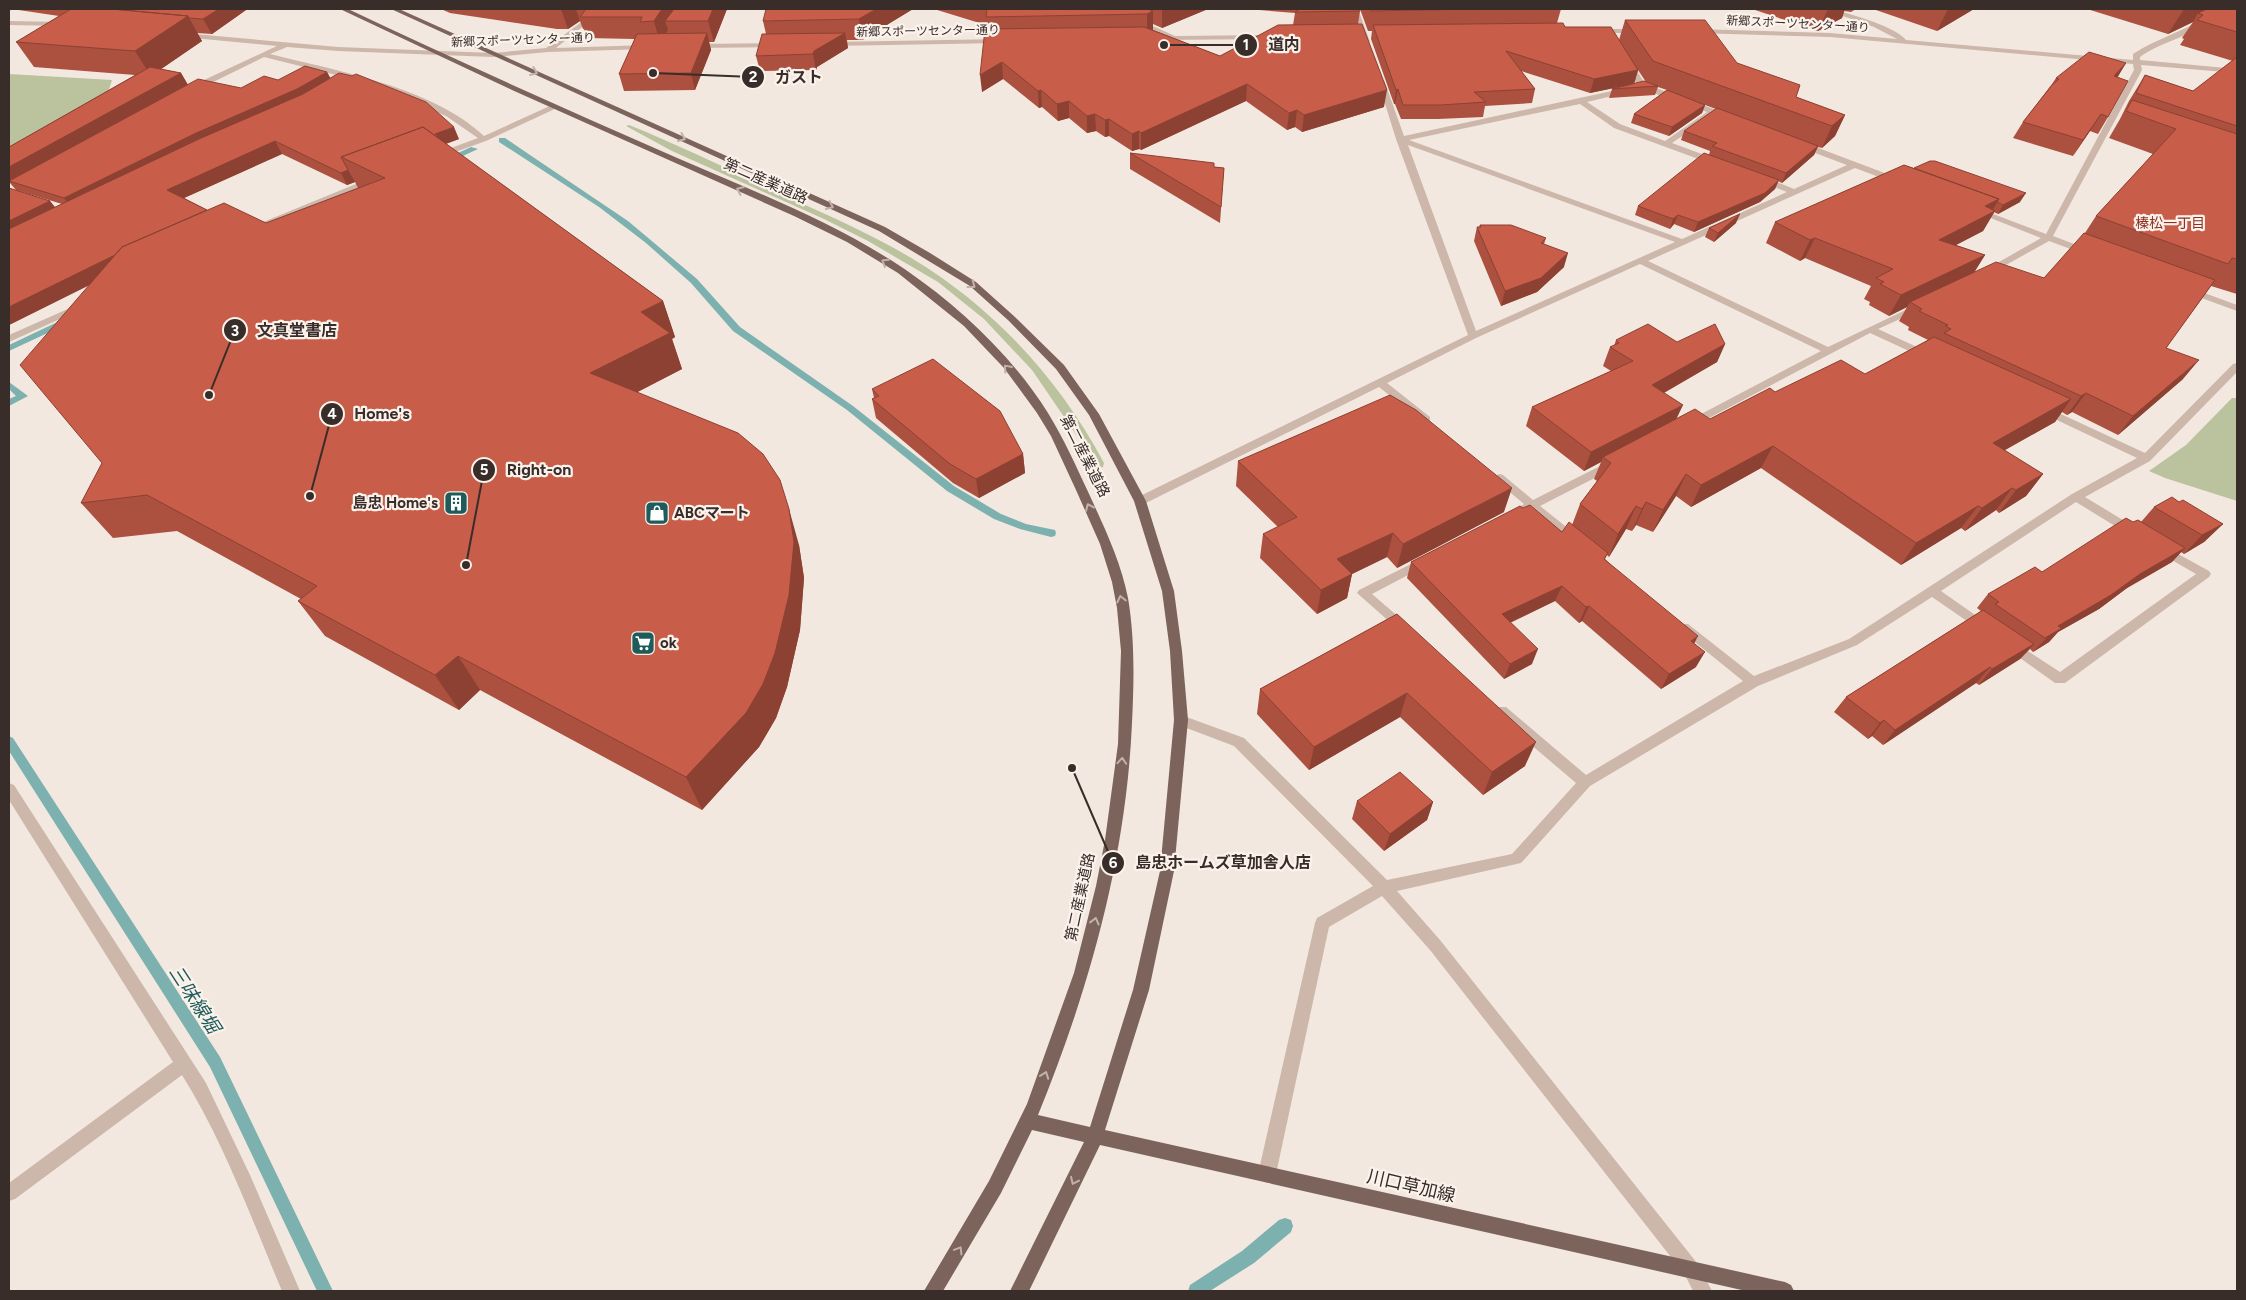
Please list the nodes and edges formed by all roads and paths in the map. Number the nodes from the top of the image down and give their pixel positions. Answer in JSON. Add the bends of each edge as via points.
{"nodes":[{"id":1,"x":343,"y":9,"type":"edge"},
{"id":2,"x":394,"y":9,"type":"edge"},
{"id":3,"x":597,"y":9,"type":"edge"},
{"id":4,"x":1110,"y":9,"type":"edge"},
{"id":5,"x":1355,"y":9,"type":"edge"},
{"id":6,"x":1826,"y":9,"type":"edge"},
{"id":7,"x":2190,"y":9,"type":"edge"},
{"id":8,"x":9,"y":23,"type":"edge"},
{"id":9,"x":71,"y":25,"type":"edge"},
{"id":10,"x":1687,"y":30,"type":"edge"},
{"id":11,"x":1588,"y":31,"type":"edge"},
{"id":12,"x":1647,"y":31,"type":"edge"},
{"id":13,"x":179,"y":34,"type":"edge"},
{"id":14,"x":1355,"y":35,"type":"edge"},
{"id":15,"x":1365,"y":35,"type":"junction"},
{"id":16,"x":1375,"y":35,"type":"edge"},
{"id":17,"x":1276,"y":37,"type":"edge"},
{"id":18,"x":1147,"y":38,"type":"edge"},
{"id":19,"x":1177,"y":38,"type":"junction"},
{"id":20,"x":1008,"y":41,"type":"edge"},
{"id":21,"x":1908,"y":42,"type":"junction"},
{"id":22,"x":780,"y":44,"type":"edge"},
{"id":23,"x":820,"y":44,"type":"edge"},
{"id":24,"x":284,"y":45,"type":"junction"},
{"id":25,"x":1368,"y":45,"type":"edge"},
{"id":26,"x":683,"y":46,"type":"edge"},
{"id":27,"x":654,"y":47,"type":"edge"},
{"id":28,"x":548,"y":50,"type":"junction"},
{"id":29,"x":438,"y":54,"type":"junction"},
{"id":30,"x":1622,"y":54,"type":"edge"},
{"id":31,"x":263,"y":55,"type":"junction"},
{"id":32,"x":493,"y":55,"type":"junction"},
{"id":33,"x":2136,"y":62,"type":"junction"},
{"id":34,"x":2237,"y":71,"type":"edge"},
{"id":35,"x":1378,"y":73,"type":"edge"},
{"id":36,"x":352,"y":75,"type":"junction"},
{"id":37,"x":337,"y":84,"type":"edge"},
{"id":38,"x":1642,"y":86,"type":"junction"},
{"id":39,"x":183,"y":94,"type":"edge"},
{"id":40,"x":1582,"y":101,"type":"junction"},
{"id":41,"x":555,"y":107,"type":"junction"},
{"id":42,"x":1712,"y":112,"type":"junction"},
{"id":43,"x":1738,"y":122,"type":"edge"},
{"id":44,"x":1400,"y":139,"type":"junction"},
{"id":45,"x":483,"y":140,"type":"junction"},
{"id":46,"x":1792,"y":142,"type":"edge"},
{"id":47,"x":1666,"y":144,"type":"junction"},
{"id":48,"x":429,"y":159,"type":"edge"},
{"id":49,"x":1721,"y":164,"type":"edge"},
{"id":50,"x":1854,"y":165,"type":"junction"},
{"id":51,"x":1749,"y":174,"type":"edge"},
{"id":52,"x":384,"y":176,"type":"edge"},
{"id":53,"x":1900,"y":182,"type":"edge"},
{"id":54,"x":1795,"y":192,"type":"junction"},
{"id":55,"x":1965,"y":206,"type":"edge"},
{"id":56,"x":240,"y":234,"type":"edge"},
{"id":57,"x":2048,"y":238,"type":"junction"},
{"id":58,"x":1683,"y":242,"type":"junction"},
{"id":59,"x":2093,"y":254,"type":"edge"},
{"id":60,"x":1641,"y":261,"type":"junction"},
{"id":61,"x":1976,"y":279,"type":"edge"},
{"id":62,"x":2183,"y":288,"type":"edge"},
{"id":63,"x":1933,"y":300,"type":"edge"},
{"id":64,"x":92,"y":301,"type":"edge"},
{"id":65,"x":2237,"y":308,"type":"edge"},
{"id":66,"x":1870,"y":329,"type":"junction"},
{"id":67,"x":1473,"y":336,"type":"junction"},
{"id":68,"x":9,"y":339,"type":"edge"},
{"id":69,"x":1829,"y":351,"type":"junction"},
{"id":70,"x":1933,"y":358,"type":"edge"},
{"id":71,"x":2237,"y":366,"type":"edge"},
{"id":72,"x":2224,"y":381,"type":"junction"},
{"id":73,"x":1380,"y":382,"type":"junction"},
{"id":74,"x":2237,"y":385,"type":"edge"},
{"id":75,"x":2030,"y":404,"type":"edge"},
{"id":76,"x":1433,"y":425,"type":"edge"},
{"id":77,"x":1681,"y":428,"type":"edge"},
{"id":78,"x":2146,"y":458,"type":"junction"},
{"id":79,"x":1620,"y":460,"type":"edge"},
{"id":80,"x":1487,"y":468,"type":"edge"},
{"id":81,"x":2076,"y":497,"type":"junction"},
{"id":82,"x":1140,"y":501,"type":"junction"},
{"id":83,"x":1532,"y":505,"type":"junction"},
{"id":84,"x":1507,"y":518,"type":"edge"},
{"id":85,"x":1586,"y":548,"type":"edge"},
{"id":86,"x":1430,"y":558,"type":"edge"},
{"id":87,"x":1932,"y":591,"type":"junction"},
{"id":88,"x":1677,"y":621,"type":"edge"},
{"id":89,"x":1414,"y":637,"type":"edge"},
{"id":90,"x":1753,"y":682,"type":"junction"},
{"id":91,"x":1496,"y":706,"type":"edge"},
{"id":92,"x":1181,"y":720,"type":"junction"},
{"id":93,"x":1585,"y":782,"type":"junction"},
{"id":94,"x":9,"y":789,"type":"edge"},
{"id":95,"x":1384,"y":887,"type":"junction"},
{"id":96,"x":185,"y":1063,"type":"junction"},
{"id":97,"x":1028,"y":1121,"type":"junction"},
{"id":98,"x":1095,"y":1137,"type":"junction"},
{"id":99,"x":1267,"y":1174,"type":"junction"},
{"id":100,"x":9,"y":1193,"type":"edge"},
{"id":101,"x":1692,"y":1269,"type":"junction"},
{"id":102,"x":291,"y":1291,"type":"edge"},
{"id":103,"x":933,"y":1291,"type":"edge"},
{"id":104,"x":1020,"y":1291,"type":"edge"},
{"id":105,"x":1703,"y":1291,"type":"edge"},
{"id":106,"x":1785,"y":1291,"type":"edge"}],
"edges":[{"from":1,"to":29,"type":"main road","name":"第二産業道路"},
{"from":2,"to":32,"type":"main road","name":"第二産業道路"},
{"from":3,"to":28,"type":"street","via":[[589,19]]},
{"from":4,"to":19,"type":"street"},
{"from":5,"to":15,"type":"street"},
{"from":6,"to":21,"type":"street","via":[[1877,26]]},
{"from":7,"to":33,"type":"street","via":[[2211,18],[2175,38],[2148,47],[2136,56]]},
{"from":8,"to":9,"type":"street"},
{"from":10,"to":21,"type":"street","name":"新郷スポーツセンター通り"},
{"from":11,"to":12,"type":"street","via":[[1610,35]]},
{"from":13,"to":24,"type":"street","name":"新郷スポーツセンター通り"},
{"from":14,"to":15,"type":"street"},
{"from":15,"to":16,"type":"street"},
{"from":15,"to":25,"type":"street"},
{"from":17,"to":19,"type":"street"},
{"from":18,"to":19,"type":"street"},
{"from":20,"to":23,"type":"street","name":"新郷スポーツセンター通り"},
{"from":21,"to":33,"type":"street","name":"新郷スポーツセンター通り"},
{"from":22,"to":26,"type":"street"},
{"from":24,"to":29,"type":"street","name":"新郷スポーツセンター通り"},
{"from":24,"to":31,"type":"street"},
{"from":27,"to":28,"type":"street","name":"新郷スポーツセンター通り"},
{"from":28,"to":32,"type":"street","name":"新郷スポーツセンター通り"},
{"from":29,"to":32,"type":"street","name":"新郷スポーツセンター通り"},
{"from":29,"to":41,"type":"main road","name":"第二産業道路"},
{"from":30,"to":38,"type":"street"},
{"from":31,"to":36,"type":"street"},
{"from":31,"to":39,"type":"street"},
{"from":32,"to":82,"type":"main road","name":"第二産業道路","one_way":true,"via":[[882,229],[973,284],[1060,367],[1094,414]]},
{"from":33,"to":34,"type":"street","name":"新郷スポーツセンター通り"},
{"from":33,"to":57,"type":"street","via":[[2138,70],[2117,123]]},
{"from":35,"to":44,"type":"street"},
{"from":36,"to":37,"type":"street"},
{"from":36,"to":45,"type":"street","via":[[422,101],[467,125]]},
{"from":38,"to":40,"type":"street"},
{"from":38,"to":42,"type":"street"},
{"from":40,"to":44,"type":"street"},
{"from":40,"to":47,"type":"street","via":[[1617,126]]},
{"from":41,"to":45,"type":"street"},
{"from":97,"to":41,"type":"main road","name":"第二産業道路","one_way":true,"via":[[1081,975],[1105,880],[1121,779],[1126,712],[1123,606],[1109,552],[1081,488],[1055,434],[1024,387],[981,338],[900,271],[859,246],[787,211]]},
{"from":42,"to":43,"type":"street"},
{"from":42,"to":47,"type":"street"},
{"from":44,"to":58,"type":"street"},
{"from":44,"to":67,"type":"street"},
{"from":45,"to":48,"type":"street"},
{"from":46,"to":50,"type":"street"},
{"from":47,"to":49,"type":"street"},
{"from":50,"to":53,"type":"street"},
{"from":50,"to":54,"type":"street"},
{"from":51,"to":54,"type":"street"},
{"from":52,"to":56,"type":"street"},
{"from":54,"to":58,"type":"street"},
{"from":55,"to":57,"type":"street"},
{"from":57,"to":59,"type":"street"},
{"from":57,"to":61,"type":"street"},
{"from":58,"to":60,"type":"street"},
{"from":60,"to":67,"type":"street"},
{"from":60,"to":69,"type":"street"},
{"from":62,"to":65,"type":"street"},
{"from":63,"to":66,"type":"street"},
{"from":64,"to":68,"type":"street"},
{"from":66,"to":69,"type":"street"},
{"from":66,"to":70,"type":"street"},
{"from":67,"to":73,"type":"street"},
{"from":69,"to":77,"type":"street"},
{"from":71,"to":72,"type":"street"},
{"from":72,"to":74,"type":"street"},
{"from":72,"to":78,"type":"street"},
{"from":73,"to":76,"type":"street"},
{"from":73,"to":82,"type":"street"},
{"from":75,"to":78,"type":"street"},
{"from":78,"to":81,"type":"street"},
{"from":79,"to":83,"type":"street"},
{"from":80,"to":83,"type":"street"},
{"from":81,"to":87,"type":"street"},
{"from":81,"to":87,"type":"street","via":[[2206,574],[2060,679]]},
{"from":82,"to":92,"type":"main road","name":"第二産業道路","via":[[1168,591]]},
{"from":83,"to":84,"type":"street"},
{"from":83,"to":85,"type":"street"},
{"from":86,"to":89,"type":"street","via":[[1362,593]]},
{"from":87,"to":90,"type":"street","via":[[1853,642]]},
{"from":88,"to":90,"type":"street"},
{"from":90,"to":93,"type":"street"},
{"from":91,"to":93,"type":"street"},
{"from":92,"to":95,"type":"street","via":[[1240,742]]},
{"from":92,"to":98,"type":"main road","name":"第二産業道路","via":[[1167,870],[1141,990]]},
{"from":93,"to":95,"type":"street","via":[[1516,859]]},
{"from":94,"to":96,"type":"street"},
{"from":95,"to":99,"type":"street","via":[[1322,923]]},
{"from":95,"to":101,"type":"street","via":[[1435,945]]},
{"from":96,"to":100,"type":"street"},
{"from":96,"to":102,"type":"street","via":[[244,1181]]},
{"from":97,"to":98,"type":"main road","name":"川口草加線"},
{"from":103,"to":97,"type":"main road","name":"第二産業道路","one_way":true,"via":[[970,1230]]},
{"from":98,"to":99,"type":"main road","name":"川口草加線"},
{"from":98,"to":104,"type":"main road","name":"第二産業道路","one_way":true},
{"from":99,"to":101,"type":"main road","name":"川口草加線"},
{"from":101,"to":105,"type":"street"},
{"from":101,"to":106,"type":"main road","name":"川口草加線"}]}
